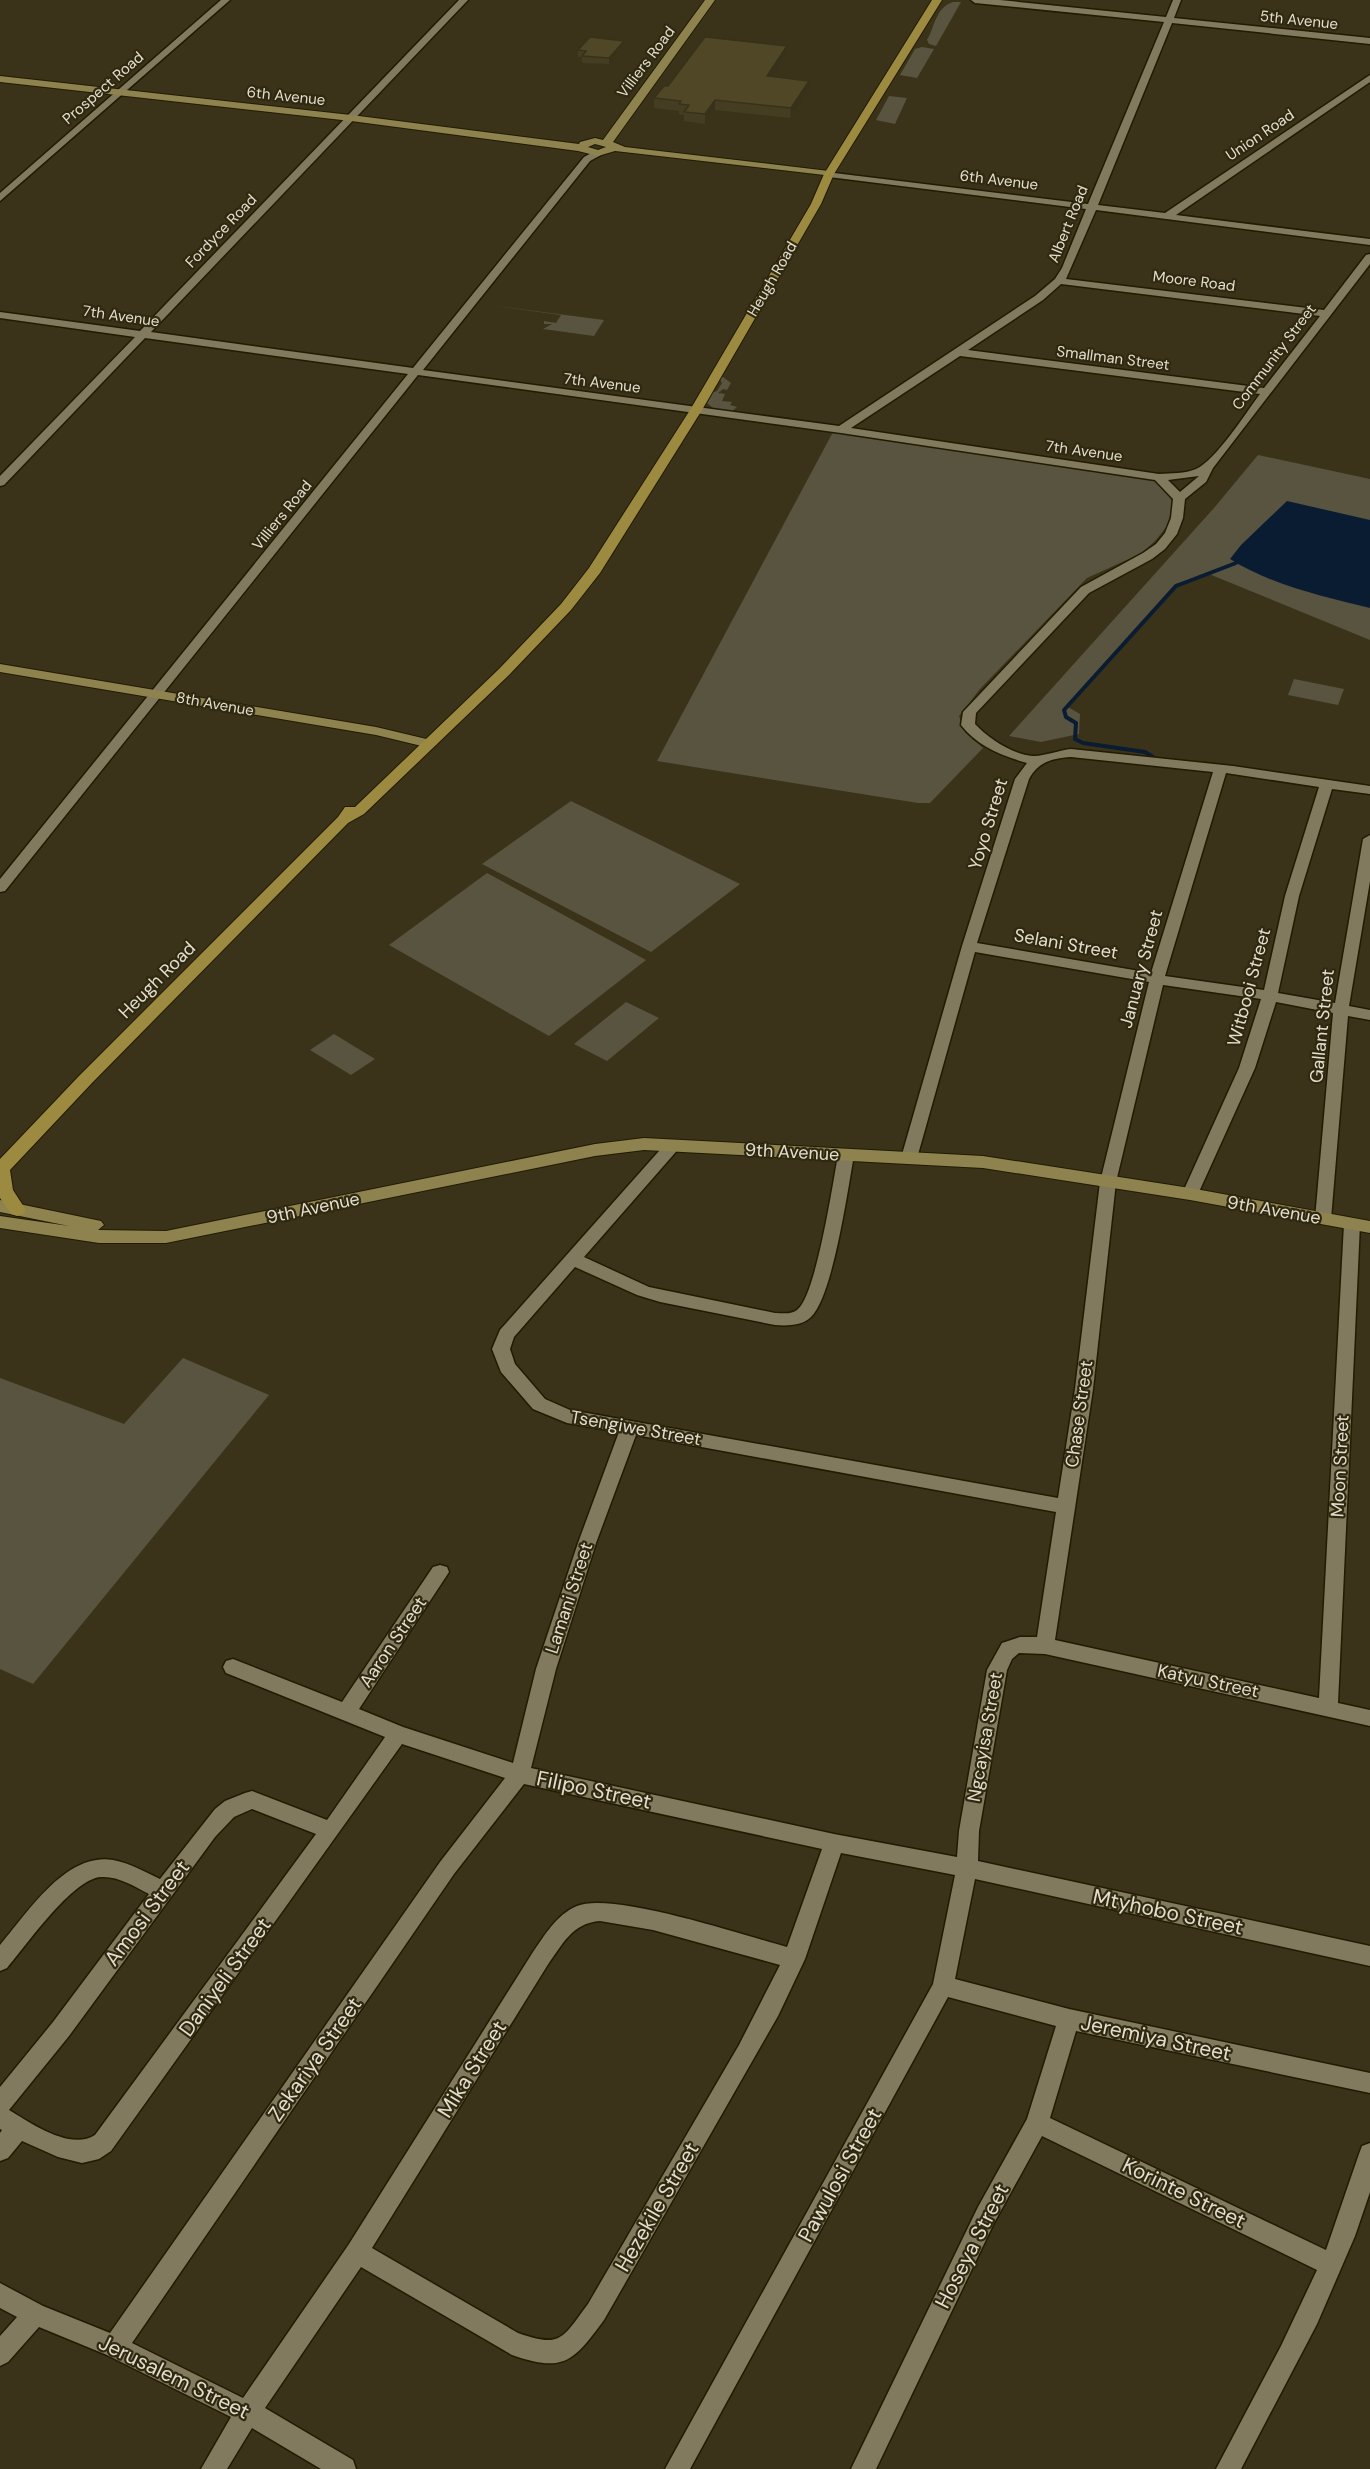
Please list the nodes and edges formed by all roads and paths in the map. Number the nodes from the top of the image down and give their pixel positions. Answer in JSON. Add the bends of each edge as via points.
{"nodes":[{"id":1,"x":226,"y":0,"type":"edge"},
{"id":2,"x":464,"y":0,"type":"edge"},
{"id":3,"x":700,"y":0,"type":"edge"},
{"id":4,"x":710,"y":0,"type":"edge"},
{"id":5,"x":937,"y":0,"type":"edge"},
{"id":6,"x":975,"y":0,"type":"edge"},
{"id":7,"x":1177,"y":0,"type":"edge"},
{"id":8,"x":1169,"y":20,"type":"junction"},
{"id":9,"x":1370,"y":41,"type":"edge"},
{"id":10,"x":1370,"y":78,"type":"edge"},
{"id":11,"x":0,"y":79,"type":"edge"},
{"id":12,"x":120,"y":93,"type":"junction"},
{"id":13,"x":351,"y":118,"type":"junction"},
{"id":14,"x":596,"y":149,"type":"junction"},
{"id":15,"x":829,"y":174,"type":"junction"},
{"id":16,"x":0,"y":198,"type":"edge"},
{"id":17,"x":1091,"y":207,"type":"junction"},
{"id":18,"x":1167,"y":216,"type":"junction"},
{"id":19,"x":1370,"y":242,"type":"edge"},
{"id":20,"x":1370,"y":257,"type":"edge"},
{"id":21,"x":1059,"y":281,"type":"junction"},
{"id":22,"x":1325,"y":314,"type":"junction"},
{"id":23,"x":0,"y":315,"type":"edge"},
{"id":24,"x":142,"y":334,"type":"junction"},
{"id":25,"x":956,"y":352,"type":"junction"},
{"id":26,"x":415,"y":373,"type":"junction"},
{"id":27,"x":1266,"y":392,"type":"junction"},
{"id":28,"x":696,"y":410,"type":"junction"},
{"id":29,"x":841,"y":430,"type":"junction"},
{"id":30,"x":1204,"y":470,"type":"junction"},
{"id":31,"x":1159,"y":477,"type":"junction"},
{"id":32,"x":0,"y":483,"type":"edge"},
{"id":33,"x":1179,"y":498,"type":"junction"},
{"id":34,"x":0,"y":668,"type":"edge"},
{"id":35,"x":157,"y":694,"type":"junction"},
{"id":36,"x":425,"y":742,"type":"junction"},
{"id":37,"x":1035,"y":761,"type":"junction"},
{"id":38,"x":1221,"y":769,"type":"junction"},
{"id":39,"x":1327,"y":783,"type":"junction"},
{"id":40,"x":1370,"y":790,"type":"edge"},
{"id":41,"x":1370,"y":839,"type":"edge"},
{"id":42,"x":0,"y":888,"type":"edge"},
{"id":43,"x":969,"y":946,"type":"junction"},
{"id":44,"x":1157,"y":979,"type":"junction"},
{"id":45,"x":1270,"y":996,"type":"junction"},
{"id":46,"x":1341,"y":1010,"type":"junction"},
{"id":47,"x":1370,"y":1015,"type":"edge"},
{"id":48,"x":673,"y":1146,"type":"junction"},
{"id":49,"x":846,"y":1155,"type":"junction"},
{"id":50,"x":909,"y":1158,"type":"junction"},
{"id":51,"x":1,"y":1169,"type":"edge"},
{"id":52,"x":1108,"y":1182,"type":"junction"},
{"id":53,"x":1190,"y":1194,"type":"junction"},
{"id":54,"x":8,"y":1208,"type":"edge"},
{"id":55,"x":1323,"y":1219,"type":"junction"},
{"id":56,"x":0,"y":1222,"type":"edge"},
{"id":57,"x":1352,"y":1224,"type":"junction"},
{"id":58,"x":1370,"y":1227,"type":"edge"},
{"id":59,"x":217,"y":1228,"type":"junction"},
{"id":60,"x":574,"y":1259,"type":"junction"},
{"id":61,"x":630,"y":1426,"type":"junction"},
{"id":62,"x":1065,"y":1506,"type":"junction"},
{"id":63,"x":440,"y":1572,"type":"dead end"},
{"id":64,"x":1046,"y":1646,"type":"junction"},
{"id":65,"x":233,"y":1667,"type":"dead end"},
{"id":66,"x":1328,"y":1708,"type":"junction"},
{"id":67,"x":346,"y":1712,"type":"junction"},
{"id":68,"x":1370,"y":1718,"type":"edge"},
{"id":69,"x":398,"y":1734,"type":"junction"},
{"id":70,"x":520,"y":1774,"type":"junction"},
{"id":71,"x":330,"y":1830,"type":"junction"},
{"id":72,"x":834,"y":1844,"type":"junction"},
{"id":73,"x":967,"y":1868,"type":"junction"},
{"id":74,"x":164,"y":1891,"type":"junction"},
{"id":75,"x":1370,"y":1956,"type":"edge"},
{"id":76,"x":794,"y":1959,"type":"junction"},
{"id":77,"x":0,"y":1961,"type":"edge"},
{"id":78,"x":943,"y":1986,"type":"junction"},
{"id":79,"x":1069,"y":2019,"type":"junction"},
{"id":80,"x":1370,"y":2083,"type":"edge"},
{"id":81,"x":0,"y":2104,"type":"edge"},
{"id":82,"x":9,"y":2122,"type":"edge"},
{"id":83,"x":1037,"y":2122,"type":"junction"},
{"id":84,"x":0,"y":2150,"type":"edge"},
{"id":85,"x":1370,"y":2154,"type":"edge"},
{"id":86,"x":1365,"y":2196,"type":"edge"},
{"id":87,"x":357,"y":2252,"type":"junction"},
{"id":88,"x":1331,"y":2264,"type":"junction"},
{"id":89,"x":0,"y":2295,"type":"edge"},
{"id":90,"x":35,"y":2314,"type":"junction"},
{"id":91,"x":115,"y":2347,"type":"junction"},
{"id":92,"x":0,"y":2354,"type":"edge"},
{"id":93,"x":249,"y":2412,"type":"junction"},
{"id":94,"x":213,"y":2469,"type":"edge"},
{"id":95,"x":345,"y":2469,"type":"edge"},
{"id":96,"x":677,"y":2469,"type":"edge"},
{"id":97,"x":863,"y":2469,"type":"edge"},
{"id":98,"x":1228,"y":2469,"type":"edge"}],
"edges":[{"from":1,"to":12,"type":"street","name":"Prospect Road"},
{"from":2,"to":13,"type":"street","name":"Fordyce Road"},
{"from":3,"to":14,"type":"street","name":"Villiers Road"},
{"from":4,"to":14,"type":"street","name":"Villiers Road"},
{"from":5,"to":15,"type":"main road","name":"Heugh Road"},
{"from":6,"to":8,"type":"street","name":"5th Avenue"},
{"from":7,"to":8,"type":"street","name":"Albert Road"},
{"from":8,"to":9,"type":"street","name":"5th Avenue"},
{"from":8,"to":17,"type":"street","name":"Albert Road"},
{"from":10,"to":18,"type":"street","name":"Union Road"},
{"from":11,"to":12,"type":"street","name":"6th Avenue"},
{"from":12,"to":13,"type":"street","name":"6th Avenue"},
{"from":12,"to":16,"type":"street","name":"Prospect Road"},
{"from":13,"to":14,"type":"street","name":"6th Avenue"},
{"from":13,"to":24,"type":"street","name":"Fordyce Road"},
{"from":14,"to":15,"type":"street","name":"6th Avenue"},
{"from":14,"to":26,"type":"street","name":"Villiers Road"},
{"from":15,"to":17,"type":"street","name":"6th Avenue"},
{"from":15,"to":28,"type":"main road","name":"Heugh Road","via":[[816,204]]},
{"from":17,"to":18,"type":"street","name":"6th Avenue"},
{"from":17,"to":21,"type":"street","name":"Albert Road"},
{"from":18,"to":19,"type":"street","name":"6th Avenue"},
{"from":20,"to":22,"type":"street","name":"Community Street"},
{"from":21,"to":22,"type":"street","name":"Moore Road"},
{"from":21,"to":25,"type":"street","name":"Albert Road"},
{"from":22,"to":27,"type":"street","name":"Community Street"},
{"from":23,"to":24,"type":"street","name":"7th Avenue"},
{"from":24,"to":26,"type":"street","name":"7th Avenue"},
{"from":24,"to":32,"type":"street","name":"Fordyce Road"},
{"from":25,"to":27,"type":"street","name":"Smallman Street"},
{"from":25,"to":29,"type":"street","name":"Albert Road"},
{"from":26,"to":28,"type":"street","name":"7th Avenue"},
{"from":26,"to":35,"type":"street","name":"Villiers Road"},
{"from":27,"to":30,"type":"street","name":"Community Street"},
{"from":28,"to":29,"type":"street","name":"7th Avenue"},
{"from":28,"to":36,"type":"main road","name":"Heugh Road","via":[[603,555]]},
{"from":29,"to":31,"type":"street","name":"7th Avenue"},
{"from":30,"to":31,"type":"street","name":"7th Avenue"},
{"from":30,"to":33,"type":"street","name":"Community Street","via":[[1202,480]]},
{"from":31,"to":33,"type":"street"},
{"from":33,"to":37,"type":"street","via":[[1176,525],[1168,540],[1143,560],[1103,577],[1085,590],[970,712],[968,725],[978,737]]},
{"from":34,"to":35,"type":"street","name":"8th Avenue"},
{"from":35,"to":36,"type":"street","name":"8th Avenue"},
{"from":35,"to":42,"type":"street","name":"Villiers Road"},
{"from":36,"to":51,"type":"main road","name":"Heugh Road","via":[[358,811],[343,820]]},
{"from":37,"to":38,"type":"street","via":[[1071,753]]},
{"from":37,"to":43,"type":"street","name":"Yoyo Street","via":[[1022,779]]},
{"from":38,"to":39,"type":"street"},
{"from":38,"to":44,"type":"street","name":"January Street"},
{"from":39,"to":40,"type":"street"},
{"from":39,"to":45,"type":"street","name":"Witbooi Street","via":[[1292,896]]},
{"from":41,"to":46,"type":"street","name":"Gallant Street"},
{"from":43,"to":44,"type":"street","name":"Selani Street"},
{"from":43,"to":50,"type":"street","name":"Yoyo Street"},
{"from":44,"to":45,"type":"street","name":"Selani Street"},
{"from":44,"to":52,"type":"street","name":"January Street"},
{"from":45,"to":46,"type":"street","name":"Selani Street"},
{"from":45,"to":53,"type":"street","name":"Witbooi Street","via":[[1247,1068]]},
{"from":46,"to":47,"type":"street","name":"Selani Street"},
{"from":46,"to":55,"type":"street","name":"Gallant Street"},
{"from":48,"to":49,"type":"street","name":"9th Avenue"},
{"from":48,"to":59,"type":"street","name":"9th Avenue","via":[[644,1144],[595,1150]]},
{"from":48,"to":60,"type":"street","name":"Tsengiwe Street"},
{"from":49,"to":50,"type":"street","name":"9th Avenue"},
{"from":49,"to":60,"type":"street","via":[[816,1290],[807,1311],[789,1320],[660,1296]]},
{"from":50,"to":52,"type":"street","name":"9th Avenue","via":[[982,1162]]},
{"from":51,"to":54,"type":"main road"},
{"from":52,"to":53,"type":"street","name":"9th Avenue"},
{"from":52,"to":62,"type":"street","name":"Chase Street","via":[[1084,1389]]},
{"from":53,"to":55,"type":"street","name":"9th Avenue"},
{"from":54,"to":59,"type":"street","name":"9th Avenue","via":[[101,1226]]},
{"from":55,"to":57,"type":"street","name":"9th Avenue"},
{"from":56,"to":59,"type":"street","name":"9th Avenue","via":[[99,1237],[166,1237]]},
{"from":57,"to":58,"type":"street","name":"9th Avenue"},
{"from":57,"to":66,"type":"street","name":"Moon Street"},
{"from":60,"to":61,"type":"street","name":"Tsengiwe Street","via":[[506,1334],[501,1349],[503,1360],[547,1408],[567,1416]]},
{"from":61,"to":62,"type":"street","name":"Tsengiwe Street"},
{"from":61,"to":70,"type":"street","name":"Lamani Street","via":[[543,1681]]},
{"from":62,"to":64,"type":"street","name":"Chase Street"},
{"from":63,"to":67,"type":"street","name":"Aaron Street"},
{"from":64,"to":66,"type":"street","name":"Katyu Street"},
{"from":64,"to":73,"type":"street","name":"Ngcayisa Street","via":[[1012,1646],[1002,1655],[969,1831]]},
{"from":65,"to":67,"type":"street","name":"Filipo Street"},
{"from":66,"to":68,"type":"street","name":"Katyu Street"},
{"from":67,"to":69,"type":"street","name":"Filipo Street"},
{"from":69,"to":70,"type":"street","name":"Filipo Street"},
{"from":69,"to":71,"type":"street","name":"Daniyeli Street"},
{"from":70,"to":72,"type":"street","name":"Filipo Street"},
{"from":70,"to":91,"type":"street","name":"Zekariya Street","via":[[440,1878]]},
{"from":71,"to":74,"type":"street","name":"Amosi Street","via":[[252,1800],[239,1802],[208,1831]]},
{"from":71,"to":82,"type":"street","name":"Daniyeli Street","via":[[103,2143],[82,2152]]},
{"from":72,"to":73,"type":"street","name":"Filipo Street"},
{"from":72,"to":76,"type":"street","name":"Hezekile Street"},
{"from":73,"to":75,"type":"street","name":"Mtyhobo Street"},
{"from":73,"to":78,"type":"street","name":"Pawulosi Street"},
{"from":74,"to":77,"type":"street","via":[[116,1868],[89,1871],[61,1888]]},
{"from":74,"to":81,"type":"street","name":"Amosi Street"},
{"from":76,"to":87,"type":"street","name":"Mika Street","via":[[618,1914],[588,1912],[578,1916],[540,1959]]},
{"from":76,"to":87,"type":"street","name":"Hezekile Street","via":[[742,2062],[596,2312],[572,2344],[555,2354],[512,2343]]},
{"from":78,"to":79,"type":"street","name":"Jeremiya Street"},
{"from":78,"to":96,"type":"street","name":"Pawulosi Street"},
{"from":79,"to":80,"type":"street","name":"Jeremiya Street"},
{"from":79,"to":83,"type":"street","name":"Hoseya Street"},
{"from":82,"to":84,"type":"street","name":"Daniyeli Street"},
{"from":83,"to":88,"type":"street","name":"Korinte Street"},
{"from":83,"to":97,"type":"street","name":"Hoseya Street","via":[[986,2215]]},
{"from":85,"to":86,"type":"street"},
{"from":86,"to":88,"type":"street"},
{"from":87,"to":93,"type":"street","name":"Mika Street"},
{"from":88,"to":98,"type":"street"},
{"from":89,"to":90,"type":"street","name":"Jerusalem Street"},
{"from":90,"to":91,"type":"street","name":"Jerusalem Street"},
{"from":90,"to":92,"type":"street"},
{"from":91,"to":93,"type":"street","name":"Jerusalem Street"},
{"from":93,"to":94,"type":"street","name":"Mika Street"},
{"from":93,"to":95,"type":"street","name":"Jerusalem Street"}]}
